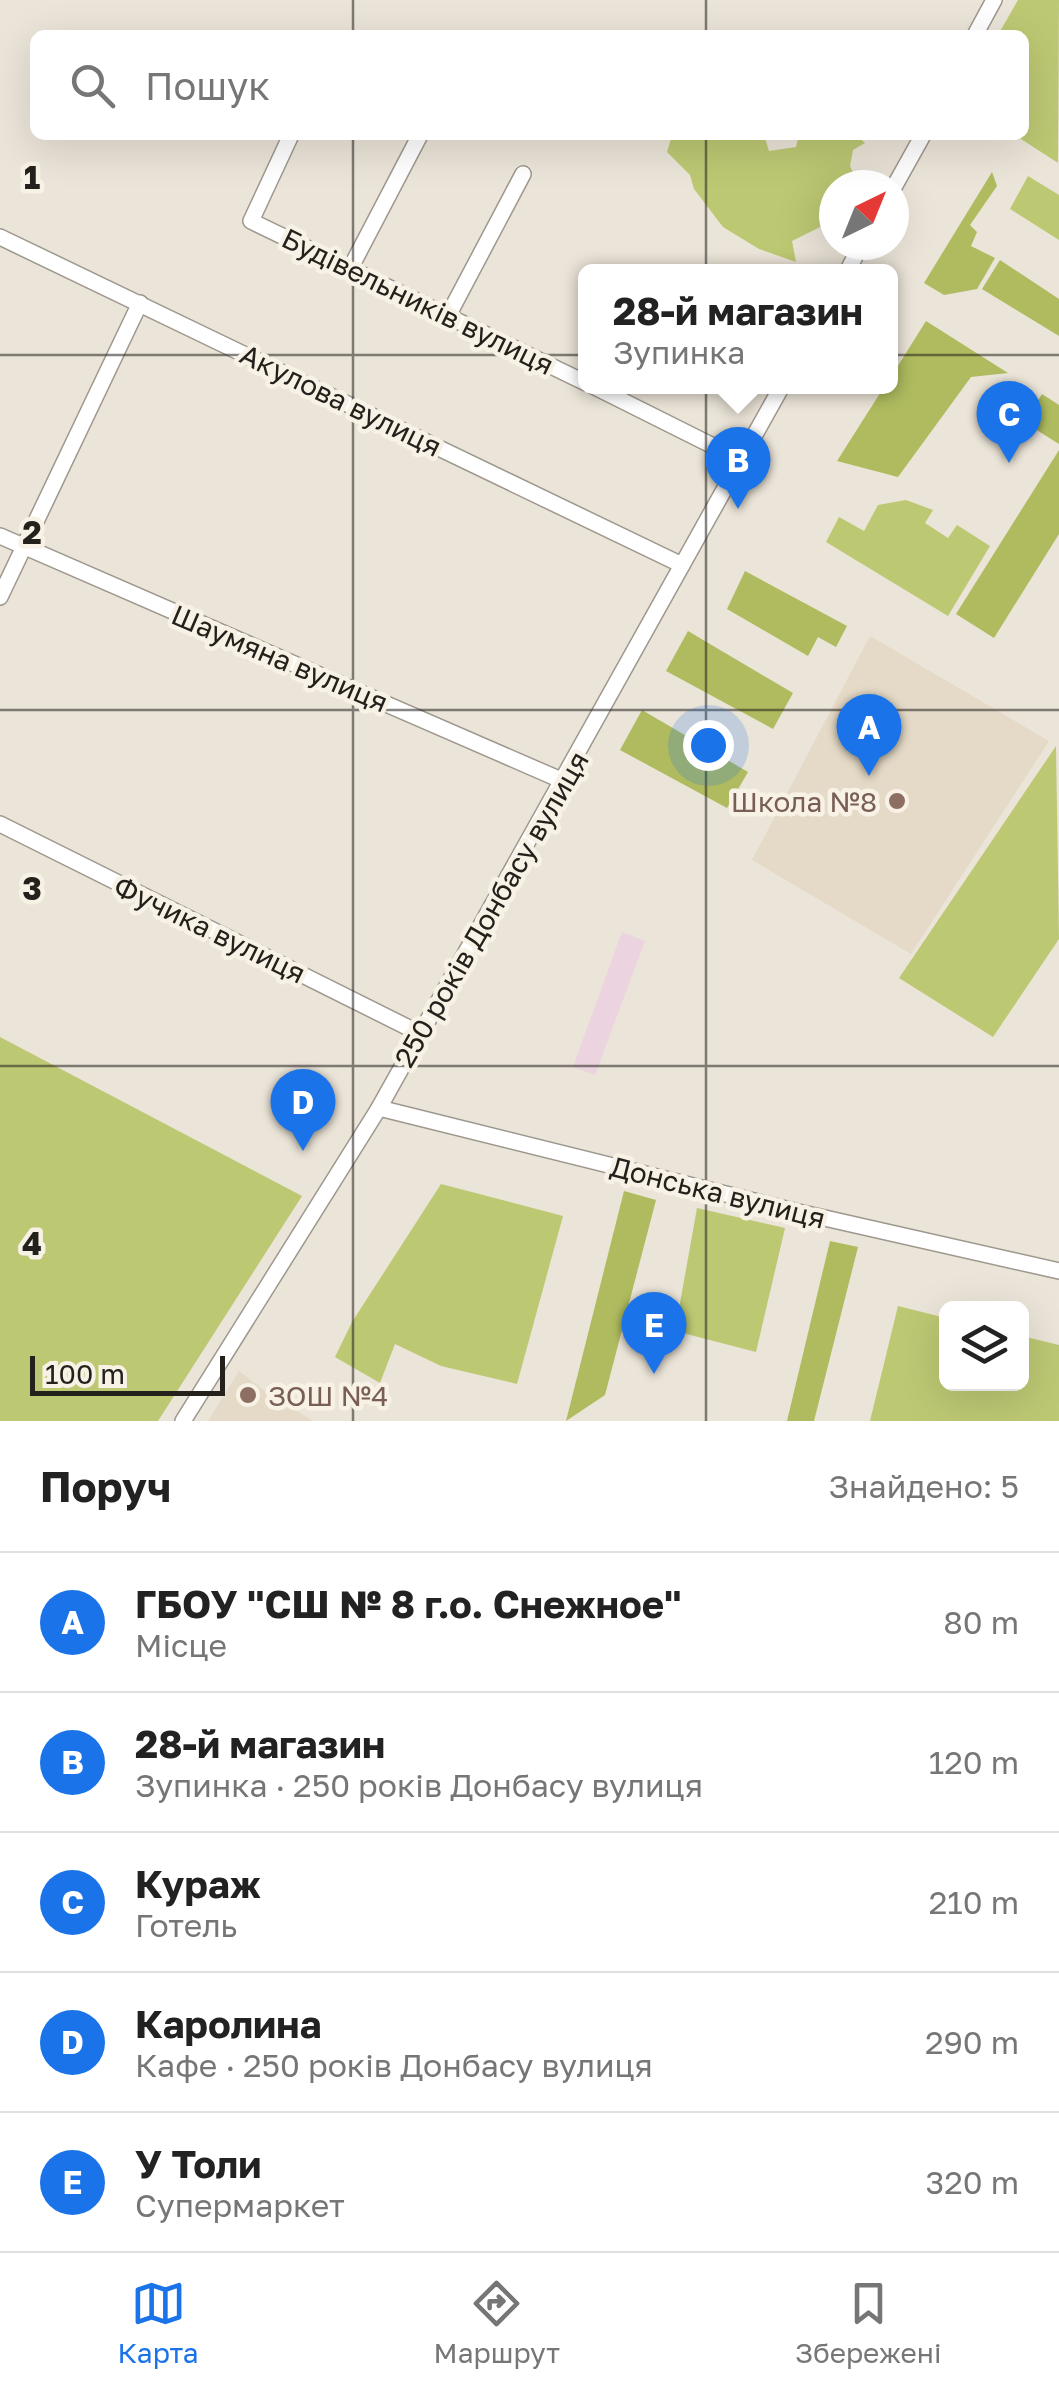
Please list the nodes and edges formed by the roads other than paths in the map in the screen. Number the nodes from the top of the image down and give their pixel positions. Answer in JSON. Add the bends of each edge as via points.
{"nodes":[{"id":1,"x":994,"y":0,"type":"edge"},
{"id":2,"x":979,"y":30,"type":"edge"},
{"id":3,"x":289,"y":140,"type":"edge"},
{"id":4,"x":417,"y":140,"type":"edge"},
{"id":5,"x":920,"y":140,"type":"edge"},
{"id":6,"x":903,"y":170,"type":"edge"},
{"id":7,"x":524,"y":174,"type":"dead end"},
{"id":8,"x":0,"y":237,"type":"edge"},
{"id":9,"x":351,"y":267,"type":"junction"},
{"id":10,"x":140,"y":303,"type":"junction"},
{"id":11,"x":449,"y":314,"type":"junction"},
{"id":12,"x":578,"y":379,"type":"edge"},
{"id":13,"x":608,"y":394,"type":"edge"},
{"id":14,"x":777,"y":394,"type":"edge"},
{"id":15,"x":740,"y":460,"type":"junction"},
{"id":16,"x":0,"y":536,"type":"edge"},
{"id":17,"x":25,"y":547,"type":"junction"},
{"id":18,"x":682,"y":565,"type":"junction"},
{"id":19,"x":0,"y":597,"type":"edge"},
{"id":20,"x":561,"y":780,"type":"junction"},
{"id":21,"x":0,"y":824,"type":"edge"},
{"id":22,"x":421,"y":1034,"type":"junction"},
{"id":23,"x":379,"y":1108,"type":"junction"},
{"id":24,"x":1059,"y":1270,"type":"edge"},
{"id":25,"x":182,"y":1421,"type":"edge"}],
"edges":[{"from":1,"to":2,"type":"street"},
{"from":3,"to":9,"type":"street","name":"Будівельників вулиця","via":[[251,221]]},
{"from":4,"to":9,"type":"street"},
{"from":5,"to":6,"type":"street"},
{"from":7,"to":11,"type":"street"},
{"from":8,"to":10,"type":"street","name":"Акулова вулиця"},
{"from":9,"to":11,"type":"street","name":"Будівельників вулиця"},
{"from":10,"to":17,"type":"street"},
{"from":10,"to":18,"type":"street","name":"Акулова вулиця"},
{"from":11,"to":12,"type":"street","name":"Будівельників вулиця"},
{"from":13,"to":15,"type":"street"},
{"from":14,"to":15,"type":"street","name":"250 років Донбасу вулиця"},
{"from":15,"to":18,"type":"street","name":"250 років Донбасу вулиця"},
{"from":16,"to":17,"type":"street","name":"Шаумяна вулиця"},
{"from":17,"to":19,"type":"street"},
{"from":17,"to":20,"type":"street","name":"Шаумяна вулиця"},
{"from":18,"to":20,"type":"street","name":"250 років Донбасу вулиця"},
{"from":20,"to":22,"type":"street","name":"250 років Донбасу вулиця"},
{"from":21,"to":22,"type":"street","name":"Фучика вулиця"},
{"from":22,"to":23,"type":"street","name":"250 років Донбасу вулиця"},
{"from":23,"to":24,"type":"street","name":"Донська вулиця","via":[[760,1204]]},
{"from":23,"to":25,"type":"street","name":"250 років Донбасу вулиця"}]}
